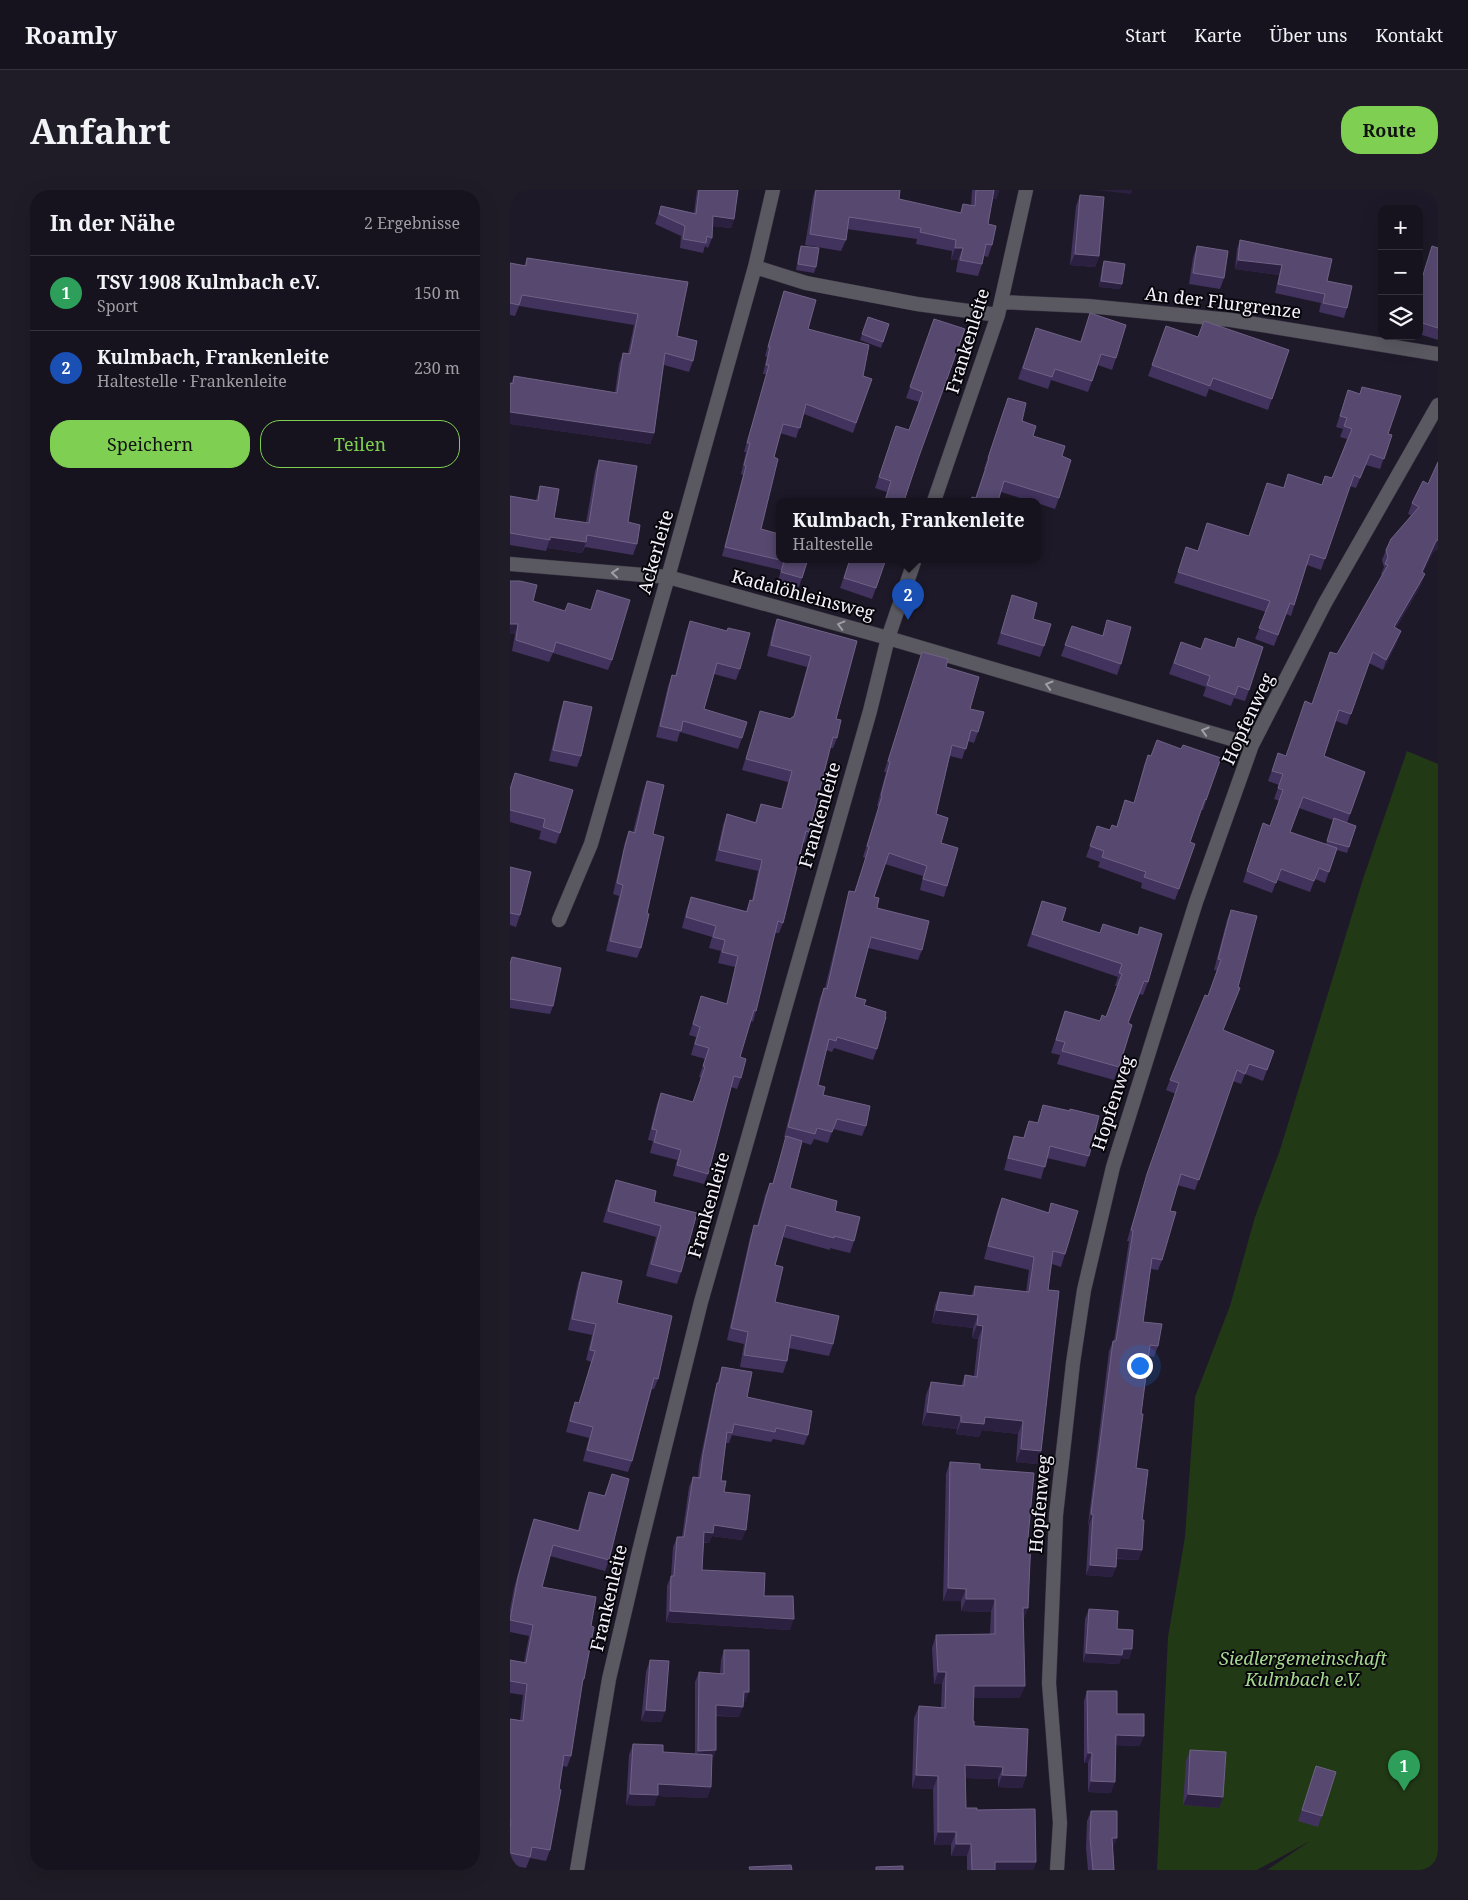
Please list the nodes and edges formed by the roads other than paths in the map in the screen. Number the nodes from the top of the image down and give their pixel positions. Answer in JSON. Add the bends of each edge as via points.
{"nodes":[{"id":1,"x":773,"y":190,"type":"edge"},
{"id":2,"x":1026,"y":190,"type":"edge"},
{"id":3,"x":755,"y":267,"type":"junction"},
{"id":4,"x":1000,"y":309,"type":"junction"},
{"id":5,"x":1438,"y":354,"type":"edge"},
{"id":6,"x":1438,"y":406,"type":"edge"},
{"id":7,"x":935,"y":498,"type":"edge"},
{"id":8,"x":914,"y":563,"type":"edge"},
{"id":9,"x":510,"y":564,"type":"edge"},
{"id":10,"x":668,"y":577,"type":"junction"},
{"id":11,"x":888,"y":638,"type":"junction"},
{"id":12,"x":1252,"y":745,"type":"junction"},
{"id":13,"x":559,"y":920,"type":"dead end"},
{"id":14,"x":577,"y":1870,"type":"edge"},
{"id":15,"x":1057,"y":1870,"type":"edge"}],
"edges":[{"from":1,"to":3,"type":"street","name":"Ackerleite"},
{"from":2,"to":4,"type":"street","name":"Frankenleite"},
{"from":3,"to":4,"type":"street","name":"An der Flurgrenze","via":[[806,283],[917,304]]},
{"from":3,"to":10,"type":"street","name":"Ackerleite"},
{"from":4,"to":5,"type":"street","name":"An der Flurgrenze","via":[[1088,306],[1232,320]]},
{"from":4,"to":7,"type":"street","name":"Frankenleite"},
{"from":6,"to":12,"type":"street","name":"Hopfenweg","via":[[1325,603]]},
{"from":8,"to":11,"type":"street","name":"Frankenleite"},
{"from":10,"to":9,"type":"street","name":"Kadalöhleinsweg","one_way":true},
{"from":11,"to":10,"type":"street","name":"Kadalöhleinsweg","one_way":true},
{"from":10,"to":13,"type":"street","name":"Ackerleite","via":[[591,844]]},
{"from":12,"to":11,"type":"street","name":"Kadalöhleinsweg","one_way":true},
{"from":11,"to":14,"type":"street","name":"Frankenleite","via":[[870,711],[712,1260],[609,1679]]},
{"from":12,"to":15,"type":"street","name":"Hopfenweg","via":[[1196,902],[1113,1167],[1084,1290],[1056,1515],[1049,1683],[1060,1823]]}]}
